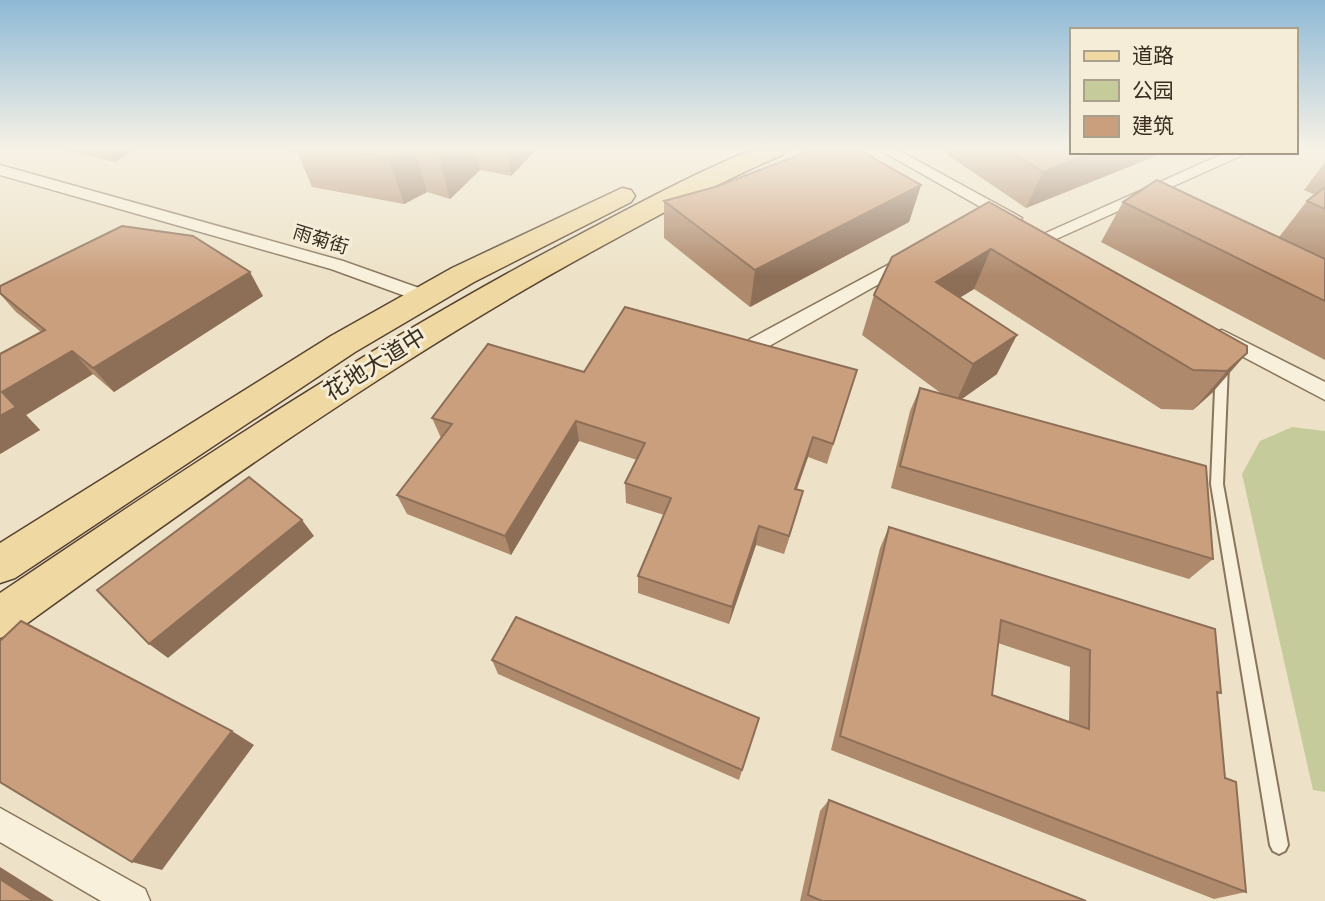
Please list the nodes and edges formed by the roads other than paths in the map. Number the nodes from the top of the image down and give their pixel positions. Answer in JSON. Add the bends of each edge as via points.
{"nodes":[{"id":1,"x":78,"y":192,"type":"edge"},
{"id":2,"x":631,"y":192,"type":"edge"},
{"id":3,"x":683,"y":192,"type":"edge"},
{"id":4,"x":966,"y":192,"type":"edge"},
{"id":5,"x":1149,"y":192,"type":"edge"},
{"id":6,"x":998,"y":209,"type":"junction"},
{"id":7,"x":974,"y":223,"type":"edge"},
{"id":8,"x":1048,"y":236,"type":"junction"},
{"id":9,"x":926,"y":250,"type":"edge"},
{"id":10,"x":1071,"y":250,"type":"edge"},
{"id":11,"x":426,"y":297,"type":"junction"},
{"id":12,"x":1200,"y":324,"type":"edge"},
{"id":13,"x":1223,"y":338,"type":"junction"},
{"id":14,"x":757,"y":345,"type":"edge"},
{"id":15,"x":1325,"y":393,"type":"edge"},
{"id":16,"x":0,"y":565,"type":"edge"},
{"id":17,"x":0,"y":618,"type":"edge"},
{"id":18,"x":0,"y":824,"type":"edge"},
{"id":19,"x":1279,"y":845,"type":"dead end"},
{"id":20,"x":133,"y":901,"type":"edge"}],
"edges":[{"from":1,"to":11,"type":"street","name":"雨菊街","via":[[337,265]]},
{"from":2,"to":11,"type":"main road","name":"花地大道中"},
{"from":3,"to":17,"type":"main road","name":"花地大道中","via":[[408,342],[296,412]]},
{"from":4,"to":6,"type":"street"},
{"from":5,"to":8,"type":"street"},
{"from":6,"to":7,"type":"street"},
{"from":6,"to":8,"type":"street"},
{"from":8,"to":10,"type":"street"},
{"from":9,"to":14,"type":"street"},
{"from":11,"to":16,"type":"main road","name":"花地大道中","via":[[332,351]]},
{"from":12,"to":13,"type":"street"},
{"from":13,"to":15,"type":"street"},
{"from":13,"to":19,"type":"lane","via":[[1217,484]]},
{"from":18,"to":20,"type":"street"}]}
